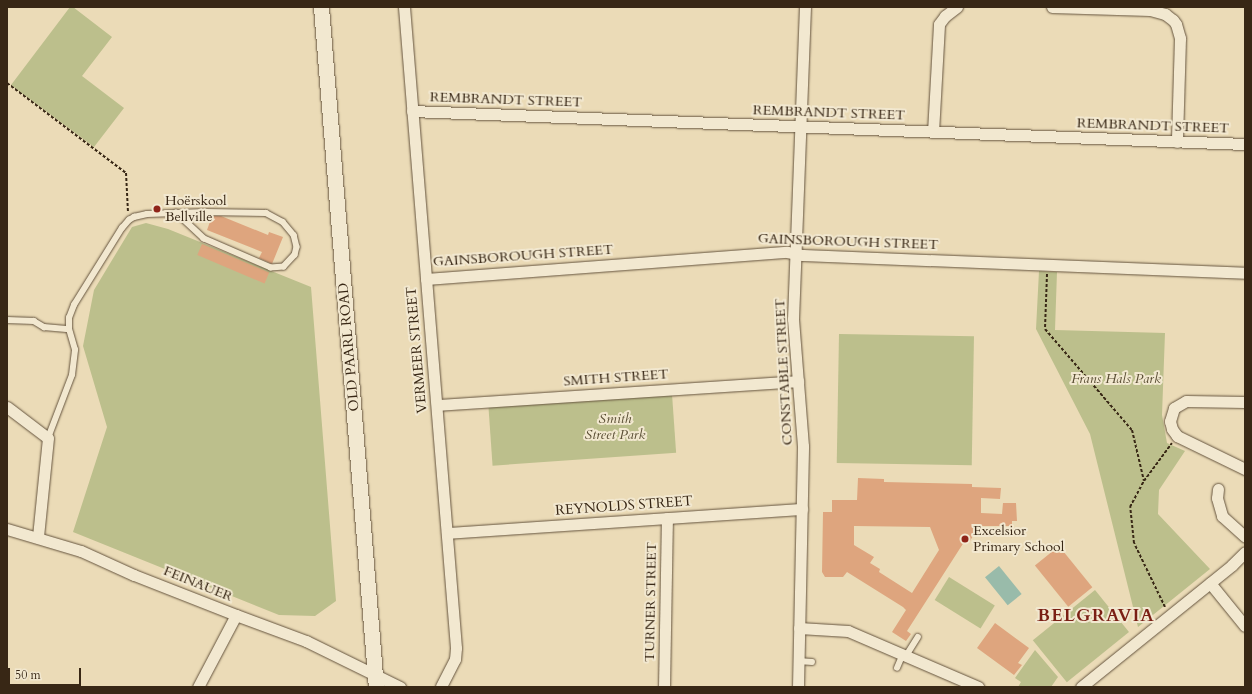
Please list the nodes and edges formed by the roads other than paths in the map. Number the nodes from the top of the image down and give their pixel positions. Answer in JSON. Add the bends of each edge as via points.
{"nodes":[{"id":1,"x":321,"y":7,"type":"edge"},
{"id":2,"x":404,"y":7,"type":"edge"},
{"id":3,"x":805,"y":7,"type":"edge"},
{"id":4,"x":957,"y":7,"type":"edge"},
{"id":5,"x":1052,"y":7,"type":"edge"},
{"id":6,"x":412,"y":111,"type":"junction"},
{"id":7,"x":800,"y":127,"type":"junction"},
{"id":8,"x":933,"y":132,"type":"junction"},
{"id":9,"x":1177,"y":142,"type":"junction"},
{"id":10,"x":1245,"y":144,"type":"edge"},
{"id":11,"x":176,"y":213,"type":"junction"},
{"id":12,"x":796,"y":254,"type":"junction"},
{"id":13,"x":1245,"y":273,"type":"edge"},
{"id":14,"x":426,"y":279,"type":"junction"},
{"id":15,"x":7,"y":320,"type":"edge"},
{"id":16,"x":69,"y":329,"type":"junction"},
{"id":17,"x":798,"y":381,"type":"junction"},
{"id":18,"x":1245,"y":402,"type":"edge"},
{"id":19,"x":437,"y":405,"type":"junction"},
{"id":20,"x":7,"y":407,"type":"edge"},
{"id":21,"x":48,"y":438,"type":"junction"},
{"id":22,"x":1245,"y":469,"type":"edge"},
{"id":23,"x":1218,"y":489,"type":"dead end"},
{"id":24,"x":802,"y":509,"type":"junction"},
{"id":25,"x":667,"y":518,"type":"junction"},
{"id":26,"x":7,"y":529,"type":"edge"},
{"id":27,"x":447,"y":533,"type":"junction"},
{"id":28,"x":1245,"y":536,"type":"edge"},
{"id":29,"x":38,"y":537,"type":"junction"},
{"id":30,"x":1245,"y":552,"type":"edge"},
{"id":31,"x":1210,"y":583,"type":"junction"},
{"id":32,"x":236,"y":615,"type":"junction"},
{"id":33,"x":1245,"y":626,"type":"edge"},
{"id":34,"x":799,"y":628,"type":"junction"},
{"id":35,"x":918,"y":637,"type":"dead end"},
{"id":36,"x":904,"y":655,"type":"junction"},
{"id":37,"x":798,"y":661,"type":"junction"},
{"id":38,"x":812,"y":662,"type":"dead end"},
{"id":39,"x":897,"y":668,"type":"dead end"},
{"id":40,"x":375,"y":681,"type":"edge"},
{"id":41,"x":198,"y":687,"type":"edge"},
{"id":42,"x":400,"y":687,"type":"edge"},
{"id":43,"x":441,"y":687,"type":"edge"},
{"id":44,"x":664,"y":687,"type":"edge"},
{"id":45,"x":798,"y":687,"type":"edge"},
{"id":46,"x":978,"y":687,"type":"edge"},
{"id":47,"x":1081,"y":687,"type":"edge"}],
"edges":[{"from":1,"to":40,"type":"main road","name":"OLD PAARL ROAD"},
{"from":2,"to":6,"type":"street","name":"VERMEER STREET"},
{"from":3,"to":7,"type":"street","name":"CONSTABLE STREET"},
{"from":4,"to":8,"type":"street","via":[[944,16],[939,24]]},
{"from":5,"to":9,"type":"street","via":[[1150,10],[1165,14],[1173,20],[1180,38]]},
{"from":6,"to":7,"type":"street","name":"REMBRANDT STREET"},
{"from":6,"to":14,"type":"street","name":"VERMEER STREET"},
{"from":7,"to":8,"type":"street","name":"REMBRANDT STREET"},
{"from":7,"to":12,"type":"street","name":"CONSTABLE STREET"},
{"from":8,"to":9,"type":"street","name":"REMBRANDT STREET"},
{"from":9,"to":10,"type":"street","name":"REMBRANDT STREET"},
{"from":11,"to":11,"type":"lane","via":[[266,212],[283,222],[294,235],[297,247],[295,255],[284,267],[271,268],[204,239]]},
{"from":11,"to":16,"type":"lane","via":[[140,215],[129,220],[74,305],[69,318]]},
{"from":12,"to":13,"type":"street","name":"GAINSBOROUGH STREET"},
{"from":12,"to":14,"type":"street","name":"GAINSBOROUGH STREET","via":[[750,254]]},
{"from":12,"to":17,"type":"street","name":"CONSTABLE STREET","via":[[793,319]]},
{"from":14,"to":19,"type":"street","name":"VERMEER STREET"},
{"from":15,"to":16,"type":"lane","via":[[34,321],[44,327]]},
{"from":16,"to":21,"type":"lane","via":[[75,350],[72,376]]},
{"from":17,"to":19,"type":"street","name":"SMITH STREET"},
{"from":17,"to":24,"type":"street","name":"CONSTABLE STREET","via":[[803,446]]},
{"from":18,"to":22,"type":"street","via":[[1190,400],[1181,402],[1174,408],[1170,418],[1172,429],[1178,436]]},
{"from":19,"to":27,"type":"street","name":"VERMEER STREET"},
{"from":20,"to":21,"type":"street"},
{"from":21,"to":29,"type":"street"},
{"from":23,"to":28,"type":"street","via":[[1217,498],[1222,516]]},
{"from":24,"to":25,"type":"street","name":"REYNOLDS STREET"},
{"from":24,"to":34,"type":"street","name":"CONSTABLE STREET"},
{"from":25,"to":27,"type":"street","name":"REYNOLDS STREET"},
{"from":25,"to":44,"type":"street","name":"TURNER STREET"},
{"from":26,"to":29,"type":"street","name":"FEINAUER"},
{"from":27,"to":43,"type":"street","name":"VERMEER STREET","via":[[456,652]]},
{"from":29,"to":32,"type":"street","name":"FEINAUER","via":[[81,550],[134,575]]},
{"from":30,"to":31,"type":"street"},
{"from":31,"to":33,"type":"street"},
{"from":31,"to":47,"type":"street"},
{"from":32,"to":40,"type":"street","name":"FEINAUER","via":[[306,641]]},
{"from":32,"to":41,"type":"street"},
{"from":34,"to":36,"type":"street","via":[[848,631]]},
{"from":34,"to":37,"type":"street","name":"CONSTABLE STREET"},
{"from":35,"to":36,"type":"lane"},
{"from":36,"to":39,"type":"lane"},
{"from":36,"to":46,"type":"street"},
{"from":37,"to":38,"type":"lane"},
{"from":37,"to":45,"type":"street","name":"CONSTABLE STREET"},
{"from":40,"to":42,"type":"street","name":"FEINAUER"}]}
